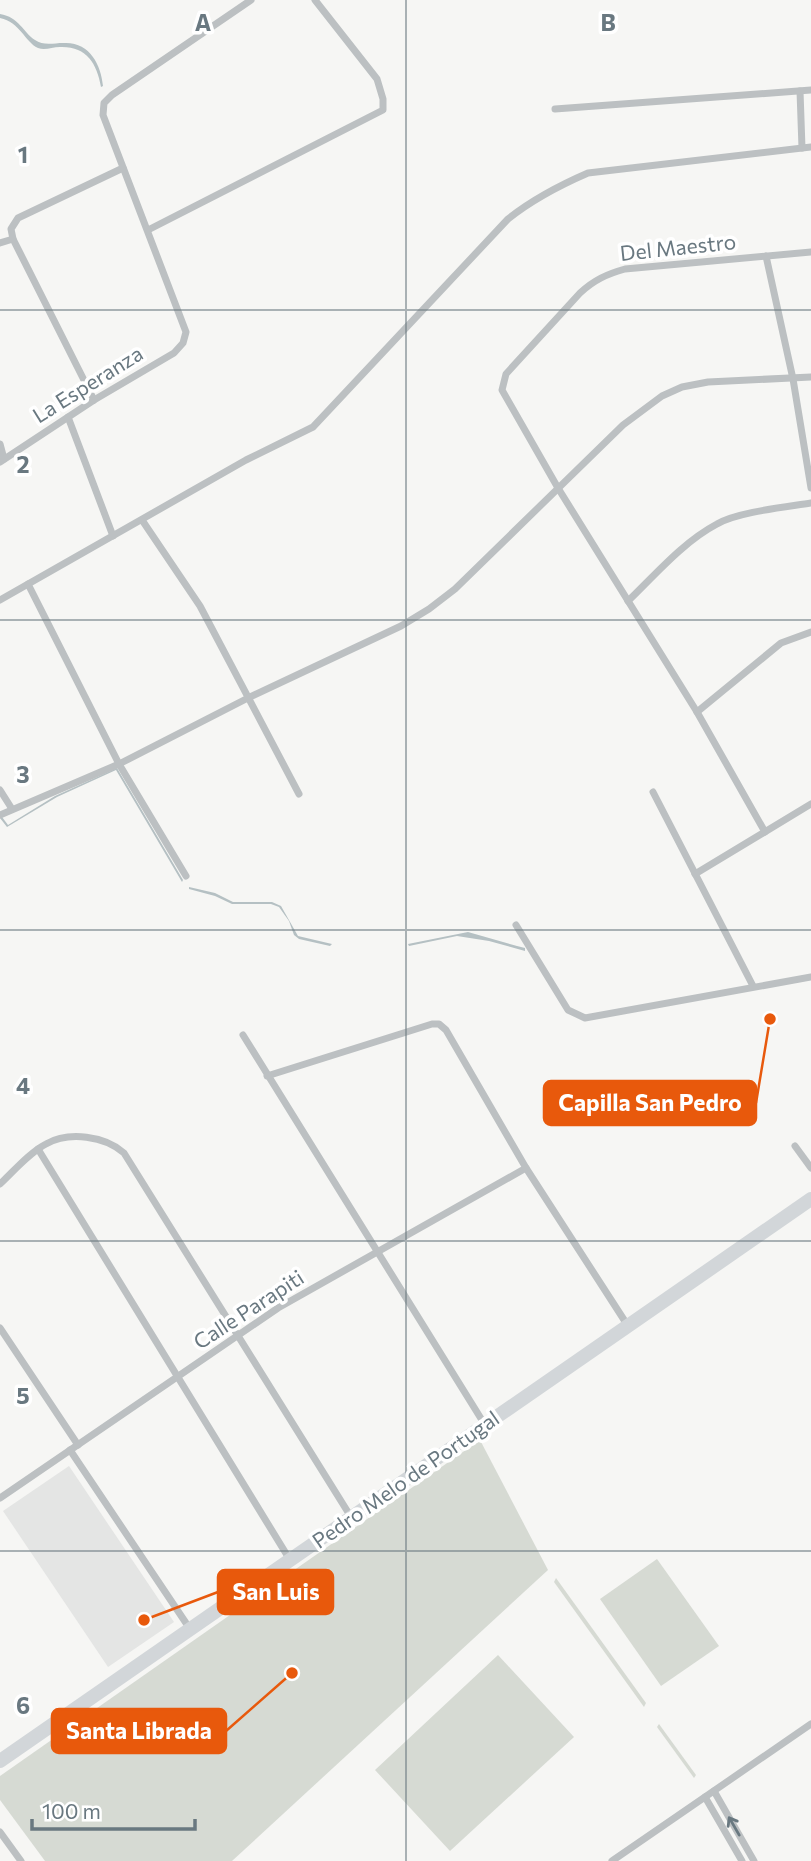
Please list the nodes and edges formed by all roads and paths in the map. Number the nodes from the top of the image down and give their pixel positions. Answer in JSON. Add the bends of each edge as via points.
{"nodes":[{"id":1,"x":251,"y":0,"type":"edge"},
{"id":2,"x":315,"y":0,"type":"edge"},
{"id":3,"x":811,"y":90,"type":"edge"},
{"id":4,"x":800,"y":91,"type":"junction"},
{"id":5,"x":555,"y":109,"type":"dead end"},
{"id":6,"x":811,"y":147,"type":"edge"},
{"id":7,"x":802,"y":148,"type":"junction"},
{"id":8,"x":124,"y":168,"type":"junction"},
{"id":9,"x":148,"y":230,"type":"junction"},
{"id":10,"x":13,"y":239,"type":"junction"},
{"id":11,"x":0,"y":243,"type":"edge"},
{"id":12,"x":811,"y":252,"type":"edge"},
{"id":13,"x":766,"y":256,"type":"junction"},
{"id":14,"x":811,"y":377,"type":"edge"},
{"id":15,"x":793,"y":379,"type":"junction"},
{"id":16,"x":94,"y":400,"type":"junction"},
{"id":17,"x":68,"y":417,"type":"junction"},
{"id":18,"x":0,"y":444,"type":"edge"},
{"id":19,"x":2,"y":461,"type":"edge"},
{"id":20,"x":558,"y":488,"type":"junction"},
{"id":21,"x":811,"y":488,"type":"edge"},
{"id":22,"x":811,"y":503,"type":"edge"},
{"id":23,"x":142,"y":520,"type":"junction"},
{"id":24,"x":113,"y":536,"type":"junction"},
{"id":25,"x":28,"y":584,"type":"junction"},
{"id":26,"x":0,"y":600,"type":"edge"},
{"id":27,"x":628,"y":601,"type":"junction"},
{"id":28,"x":811,"y":632,"type":"edge"},
{"id":29,"x":248,"y":698,"type":"junction"},
{"id":30,"x":697,"y":712,"type":"junction"},
{"id":31,"x":119,"y":764,"type":"junction"},
{"id":32,"x":0,"y":790,"type":"edge"},
{"id":33,"x":653,"y":792,"type":"dead end"},
{"id":34,"x":299,"y":794,"type":"dead end"},
{"id":35,"x":811,"y":804,"type":"edge"},
{"id":36,"x":12,"y":809,"type":"junction"},
{"id":37,"x":0,"y":815,"type":"edge"},
{"id":38,"x":765,"y":832,"type":"junction"},
{"id":39,"x":695,"y":874,"type":"junction"},
{"id":40,"x":186,"y":876,"type":"dead end"},
{"id":41,"x":516,"y":925,"type":"dead end"},
{"id":42,"x":811,"y":977,"type":"edge"},
{"id":43,"x":753,"y":986,"type":"junction"},
{"id":44,"x":243,"y":1035,"type":"dead end"},
{"id":45,"x":267,"y":1076,"type":"junction"},
{"id":46,"x":795,"y":1146,"type":"dead end"},
{"id":47,"x":38,"y":1149,"type":"junction"},
{"id":48,"x":526,"y":1168,"type":"junction"},
{"id":49,"x":811,"y":1168,"type":"edge"},
{"id":50,"x":0,"y":1184,"type":"edge"},
{"id":51,"x":811,"y":1199,"type":"edge"},
{"id":52,"x":377,"y":1253,"type":"junction"},
{"id":53,"x":628,"y":1326,"type":"junction"},
{"id":54,"x":0,"y":1328,"type":"edge"},
{"id":55,"x":238,"y":1335,"type":"junction"},
{"id":56,"x":177,"y":1377,"type":"junction"},
{"id":57,"x":485,"y":1425,"type":"junction"},
{"id":58,"x":74,"y":1447,"type":"junction"},
{"id":59,"x":0,"y":1497,"type":"edge"},
{"id":60,"x":351,"y":1517,"type":"junction"},
{"id":61,"x":290,"y":1560,"type":"junction"},
{"id":62,"x":190,"y":1629,"type":"junction"},
{"id":63,"x":811,"y":1724,"type":"edge"},
{"id":64,"x":0,"y":1761,"type":"edge"},
{"id":65,"x":709,"y":1794,"type":"junction"},
{"id":66,"x":0,"y":1832,"type":"edge"},
{"id":67,"x":21,"y":1861,"type":"edge"},
{"id":68,"x":612,"y":1861,"type":"edge"},
{"id":69,"x":742,"y":1861,"type":"edge"},
{"id":70,"x":754,"y":1861,"type":"edge"}],
"edges":[{"from":1,"to":8,"type":"street","via":[[104,103],[103,114]]},
{"from":2,"to":9,"type":"street","via":[[377,79],[383,110]]},
{"from":3,"to":4,"type":"street"},
{"from":4,"to":5,"type":"street"},
{"from":4,"to":7,"type":"street"},
{"from":6,"to":7,"type":"street"},
{"from":7,"to":23,"type":"street","via":[[587,173],[532,200],[508,219],[313,427]]},
{"from":8,"to":9,"type":"street"},
{"from":8,"to":10,"type":"street","via":[[18,218],[11,229]]},
{"from":9,"to":16,"type":"street","name":"La Esperanza","via":[[186,332],[183,343],[174,353]]},
{"from":10,"to":11,"type":"street"},
{"from":10,"to":16,"type":"street"},
{"from":12,"to":13,"type":"street","name":"Del Maestro"},
{"from":13,"to":15,"type":"street"},
{"from":13,"to":20,"type":"street","name":"Del Maestro","via":[[607,274],[580,293],[506,374],[502,390]]},
{"from":14,"to":15,"type":"street"},
{"from":15,"to":20,"type":"street","via":[[708,382],[662,396],[622,425]]},
{"from":15,"to":21,"type":"street"},
{"from":16,"to":17,"type":"street","name":"La Esperanza"},
{"from":17,"to":19,"type":"street","name":"La Esperanza"},
{"from":17,"to":24,"type":"street"},
{"from":18,"to":19,"type":"street"},
{"from":20,"to":27,"type":"street"},
{"from":20,"to":29,"type":"street","via":[[429,609]]},
{"from":22,"to":27,"type":"street","via":[[719,522],[691,541]]},
{"from":23,"to":24,"type":"street"},
{"from":23,"to":29,"type":"street","via":[[200,606]]},
{"from":24,"to":25,"type":"street"},
{"from":25,"to":26,"type":"street"},
{"from":25,"to":31,"type":"street"},
{"from":27,"to":30,"type":"street"},
{"from":28,"to":30,"type":"street","via":[[781,643]]},
{"from":29,"to":31,"type":"street"},
{"from":29,"to":34,"type":"street"},
{"from":30,"to":38,"type":"street"},
{"from":31,"to":36,"type":"street"},
{"from":31,"to":40,"type":"street"},
{"from":32,"to":36,"type":"street"},
{"from":33,"to":39,"type":"street"},
{"from":35,"to":38,"type":"street"},
{"from":36,"to":37,"type":"street"},
{"from":38,"to":39,"type":"street"},
{"from":39,"to":43,"type":"street"},
{"from":41,"to":43,"type":"street","via":[[568,1010],[585,1018]]},
{"from":42,"to":43,"type":"street"},
{"from":44,"to":45,"type":"street"},
{"from":45,"to":48,"type":"street","via":[[439,1024]]},
{"from":45,"to":52,"type":"street"},
{"from":46,"to":49,"type":"street"},
{"from":47,"to":50,"type":"street"},
{"from":47,"to":55,"type":"street","via":[[51,1142],[82,1138],[107,1142],[124,1153]]},
{"from":47,"to":56,"type":"street"},
{"from":48,"to":52,"type":"street","name":"Calle Parapiti"},
{"from":48,"to":53,"type":"street"},
{"from":51,"to":53,"type":"street","name":"Pedro Melo de Portugal"},
{"from":52,"to":55,"type":"street","name":"Calle Parapiti"},
{"from":52,"to":57,"type":"street"},
{"from":53,"to":57,"type":"street","name":"Pedro Melo de Portugal"},
{"from":54,"to":58,"type":"street"},
{"from":55,"to":56,"type":"street","name":"Calle Parapiti"},
{"from":55,"to":60,"type":"street"},
{"from":56,"to":58,"type":"street","name":"Calle Parapiti"},
{"from":56,"to":61,"type":"street"},
{"from":57,"to":60,"type":"street","name":"Pedro Melo de Portugal"},
{"from":58,"to":59,"type":"street","name":"Calle Parapiti"},
{"from":58,"to":62,"type":"street"},
{"from":60,"to":61,"type":"street","name":"Pedro Melo de Portugal"},
{"from":61,"to":62,"type":"street","name":"Pedro Melo de Portugal"},
{"from":62,"to":64,"type":"street","name":"Pedro Melo de Portugal"},
{"from":63,"to":65,"type":"street"},
{"from":65,"to":68,"type":"street"},
{"from":65,"to":69,"type":"street"},
{"from":70,"to":65,"type":"street","one_way":true},
{"from":66,"to":67,"type":"street"}]}
